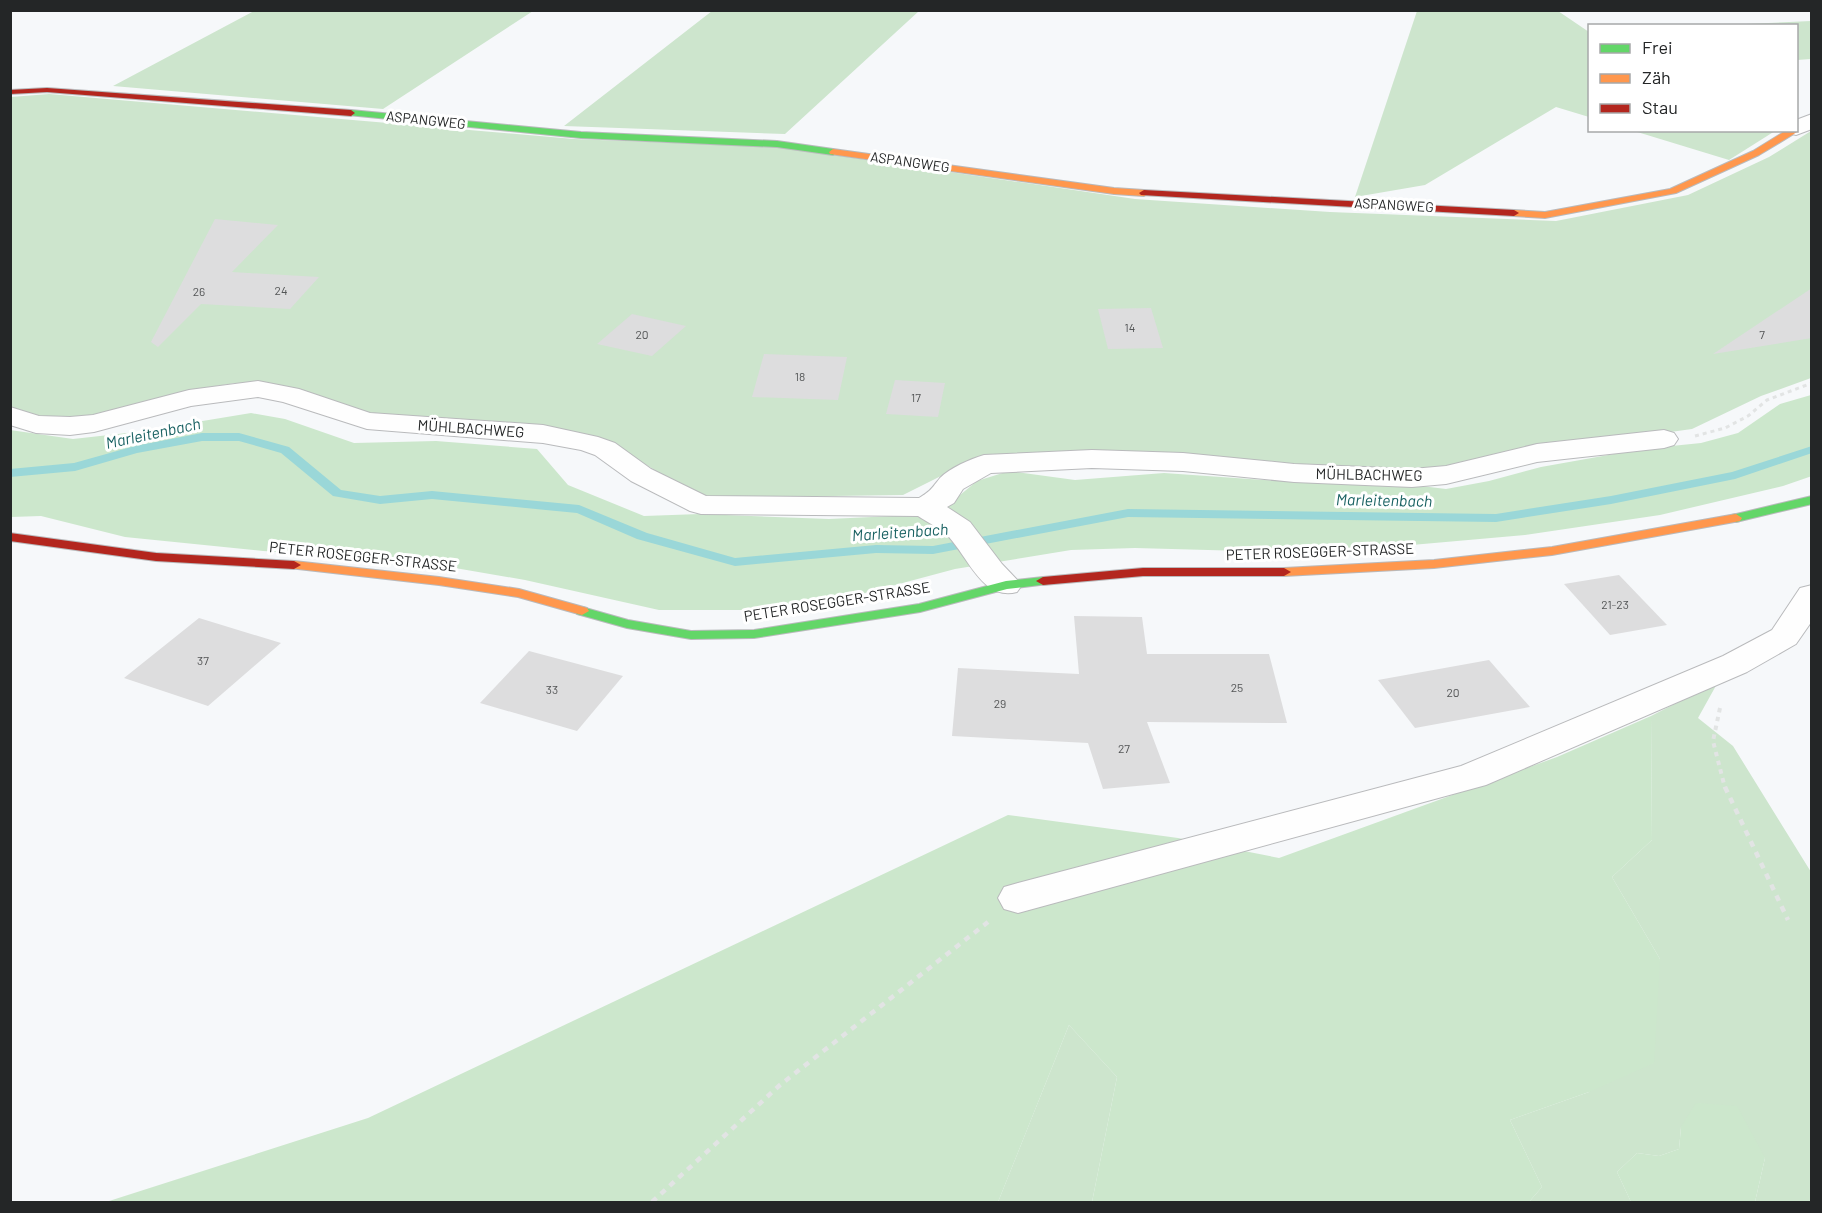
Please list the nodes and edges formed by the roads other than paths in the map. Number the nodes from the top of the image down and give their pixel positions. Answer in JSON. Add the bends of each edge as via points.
{"nodes":[{"id":1,"x":10,"y":92,"type":"edge"},
{"id":2,"x":1812,"y":120,"type":"edge"},
{"id":3,"x":1798,"y":128,"type":"edge"},
{"id":4,"x":1792,"y":132,"type":"edge"},
{"id":5,"x":10,"y":415,"type":"edge"},
{"id":6,"x":1664,"y":439,"type":"road end"},
{"id":7,"x":1812,"y":500,"type":"edge"},
{"id":8,"x":925,"y":507,"type":"junction"},
{"id":9,"x":10,"y":537,"type":"edge"},
{"id":10,"x":1006,"y":585,"type":"junction"},
{"id":11,"x":1812,"y":595,"type":"edge"},
{"id":12,"x":1018,"y":898,"type":"road end"}],
"edges":[{"from":1,"to":4,"type":"street","name":"ASPANGWEG","via":[[47,90],[346,112],[580,135],[777,144],[1114,191],[1545,215],[1673,191]]},
{"from":2,"to":3,"type":"street","name":"ASPANGWEG"},
{"from":5,"to":8,"type":"street","name":"MÜHLBACHWEG","via":[[36,424],[70,426],[189,398],[258,389],[367,421],[543,434],[588,443],[605,449],[641,475],[701,506]]},
{"from":6,"to":8,"type":"street","name":"MÜHLBACHWEG","via":[[1537,453],[1456,473],[1412,478],[1103,459],[984,464],[952,483],[943,497]]},
{"from":7,"to":10,"type":"street","name":"PETER ROSEGGER-STRASSE","via":[[1762,513],[1552,551],[1434,564],[1289,572],[1143,572]]},
{"from":8,"to":10,"type":"street","via":[[959,529]]},
{"from":9,"to":10,"type":"street","name":"PETER ROSEGGER-STRASSE","via":[[156,557],[280,564],[439,581],[519,593],[627,624],[691,635],[754,634],[920,608]]},
{"from":11,"to":12,"type":"street","via":[[1784,637],[1726,667],[1473,776]]}]}
